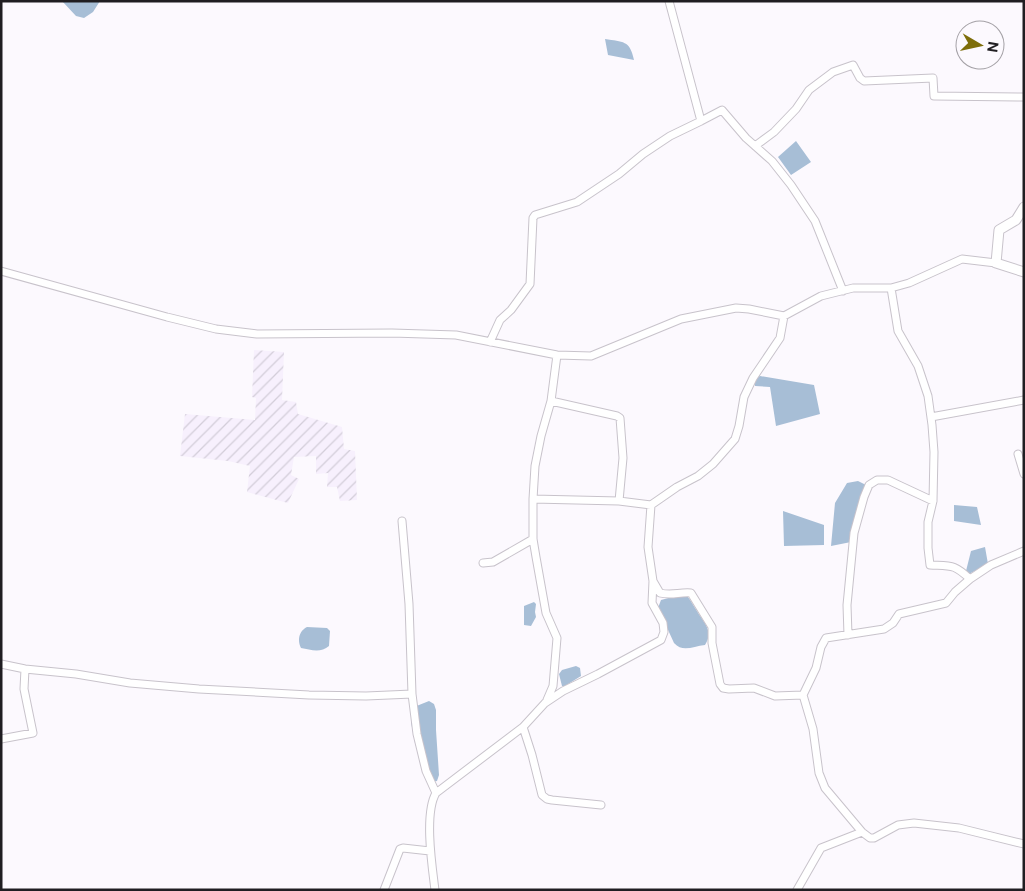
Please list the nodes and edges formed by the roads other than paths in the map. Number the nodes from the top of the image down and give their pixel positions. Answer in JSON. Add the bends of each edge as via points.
{"nodes":[{"id":1,"x":670,"y":1,"type":"edge"},
{"id":2,"x":1024,"y":97,"type":"edge"},
{"id":3,"x":701,"y":121,"type":"junction"},
{"id":4,"x":755,"y":146,"type":"junction"},
{"id":5,"x":1024,"y":206,"type":"edge"},
{"id":6,"x":996,"y":263,"type":"junction"},
{"id":7,"x":1,"y":271,"type":"edge"},
{"id":8,"x":1024,"y":272,"type":"edge"},
{"id":9,"x":891,"y":288,"type":"junction"},
{"id":10,"x":843,"y":291,"type":"junction"},
{"id":11,"x":784,"y":316,"type":"junction"},
{"id":12,"x":490,"y":342,"type":"junction"},
{"id":13,"x":557,"y":355,"type":"junction"},
{"id":14,"x":1024,"y":400,"type":"edge"},
{"id":15,"x":551,"y":401,"type":"junction"},
{"id":16,"x":931,"y":417,"type":"junction"},
{"id":17,"x":1018,"y":454,"type":"dead end"},
{"id":18,"x":1024,"y":474,"type":"edge"},
{"id":19,"x":533,"y":499,"type":"junction"},
{"id":20,"x":619,"y":501,"type":"junction"},
{"id":21,"x":933,"y":501,"type":"junction"},
{"id":22,"x":651,"y":505,"type":"junction"},
{"id":23,"x":402,"y":521,"type":"dead end"},
{"id":24,"x":533,"y":539,"type":"junction"},
{"id":25,"x":1024,"y":551,"type":"edge"},
{"id":26,"x":484,"y":563,"type":"dead end"},
{"id":27,"x":970,"y":579,"type":"junction"},
{"id":28,"x":653,"y":581,"type":"junction"},
{"id":29,"x":848,"y":635,"type":"junction"},
{"id":30,"x":1,"y":664,"type":"edge"},
{"id":31,"x":26,"y":670,"type":"junction"},
{"id":32,"x":412,"y":694,"type":"junction"},
{"id":33,"x":803,"y":695,"type":"junction"},
{"id":34,"x":545,"y":703,"type":"junction"},
{"id":35,"x":523,"y":727,"type":"junction"},
{"id":36,"x":1,"y":739,"type":"edge"},
{"id":37,"x":436,"y":793,"type":"junction"},
{"id":38,"x":601,"y":805,"type":"dead end"},
{"id":39,"x":862,"y":832,"type":"junction"},
{"id":40,"x":1024,"y":844,"type":"edge"},
{"id":41,"x":430,"y":851,"type":"junction"},
{"id":42,"x":384,"y":890,"type":"edge"},
{"id":43,"x":435,"y":890,"type":"edge"},
{"id":44,"x":797,"y":890,"type":"edge"}],
"edges":[{"from":1,"to":3,"type":"street"},
{"from":2,"to":4,"type":"street","via":[[934,96],[933,78],[864,81],[853,65],[834,72],[809,90],[774,132]]},
{"from":3,"to":4,"type":"street","via":[[722,110]]},
{"from":3,"to":12,"type":"street","via":[[670,136],[577,202],[535,215],[530,284],[500,320]]},
{"from":4,"to":10,"type":"street","via":[[779,169],[815,221]]},
{"from":5,"to":6,"type":"main road","via":[[1016,220],[999,230]]},
{"from":6,"to":8,"type":"main road"},
{"from":6,"to":9,"type":"street","via":[[962,259]]},
{"from":7,"to":12,"type":"street","via":[[216,329],[258,334],[456,335]]},
{"from":9,"to":10,"type":"street"},
{"from":9,"to":16,"type":"street","via":[[898,331],[918,366]]},
{"from":10,"to":11,"type":"street","via":[[821,296]]},
{"from":11,"to":13,"type":"street","via":[[736,308],[681,319],[591,356]]},
{"from":11,"to":22,"type":"street","via":[[780,338],[744,396],[735,439],[698,476]]},
{"from":12,"to":13,"type":"street"},
{"from":13,"to":15,"type":"street"},
{"from":14,"to":16,"type":"street"},
{"from":15,"to":19,"type":"street","via":[[536,459]]},
{"from":15,"to":20,"type":"street","via":[[620,418],[623,458]]},
{"from":16,"to":21,"type":"street"},
{"from":17,"to":18,"type":"street"},
{"from":19,"to":20,"type":"street"},
{"from":19,"to":24,"type":"street"},
{"from":20,"to":22,"type":"street"},
{"from":21,"to":27,"type":"street","via":[[928,522],[930,565],[953,566]]},
{"from":21,"to":29,"type":"street","via":[[888,480],[877,480],[869,486],[854,533],[847,605]]},
{"from":22,"to":28,"type":"street","via":[[648,547]]},
{"from":23,"to":32,"type":"street"},
{"from":24,"to":26,"type":"street","via":[[493,562]]},
{"from":24,"to":34,"type":"street","via":[[546,613],[557,638],[553,686]]},
{"from":25,"to":27,"type":"street","via":[[991,565]]},
{"from":27,"to":29,"type":"street","via":[[946,603],[899,614],[884,629]]},
{"from":28,"to":33,"type":"street","via":[[660,593],[691,593],[696,599],[712,627],[715,658],[723,688],[754,688],[776,696]]},
{"from":28,"to":34,"type":"street","via":[[652,603],[663,623],[661,640],[563,690]]},
{"from":29,"to":33,"type":"street","via":[[826,638]]},
{"from":30,"to":31,"type":"street"},
{"from":31,"to":32,"type":"street","via":[[130,683],[268,693]]},
{"from":31,"to":36,"type":"street","via":[[25,696],[33,732]]},
{"from":32,"to":37,"type":"street","via":[[417,734]]},
{"from":33,"to":39,"type":"street","via":[[825,788]]},
{"from":34,"to":35,"type":"street"},
{"from":35,"to":37,"type":"street"},
{"from":35,"to":38,"type":"street","via":[[544,798]]},
{"from":37,"to":41,"type":"street","via":[[432,806]]},
{"from":39,"to":40,"type":"street","via":[[874,838],[898,825],[914,823],[959,828]]},
{"from":39,"to":44,"type":"street","via":[[821,848]]},
{"from":41,"to":42,"type":"street","via":[[400,849]]},
{"from":41,"to":43,"type":"street"}]}
